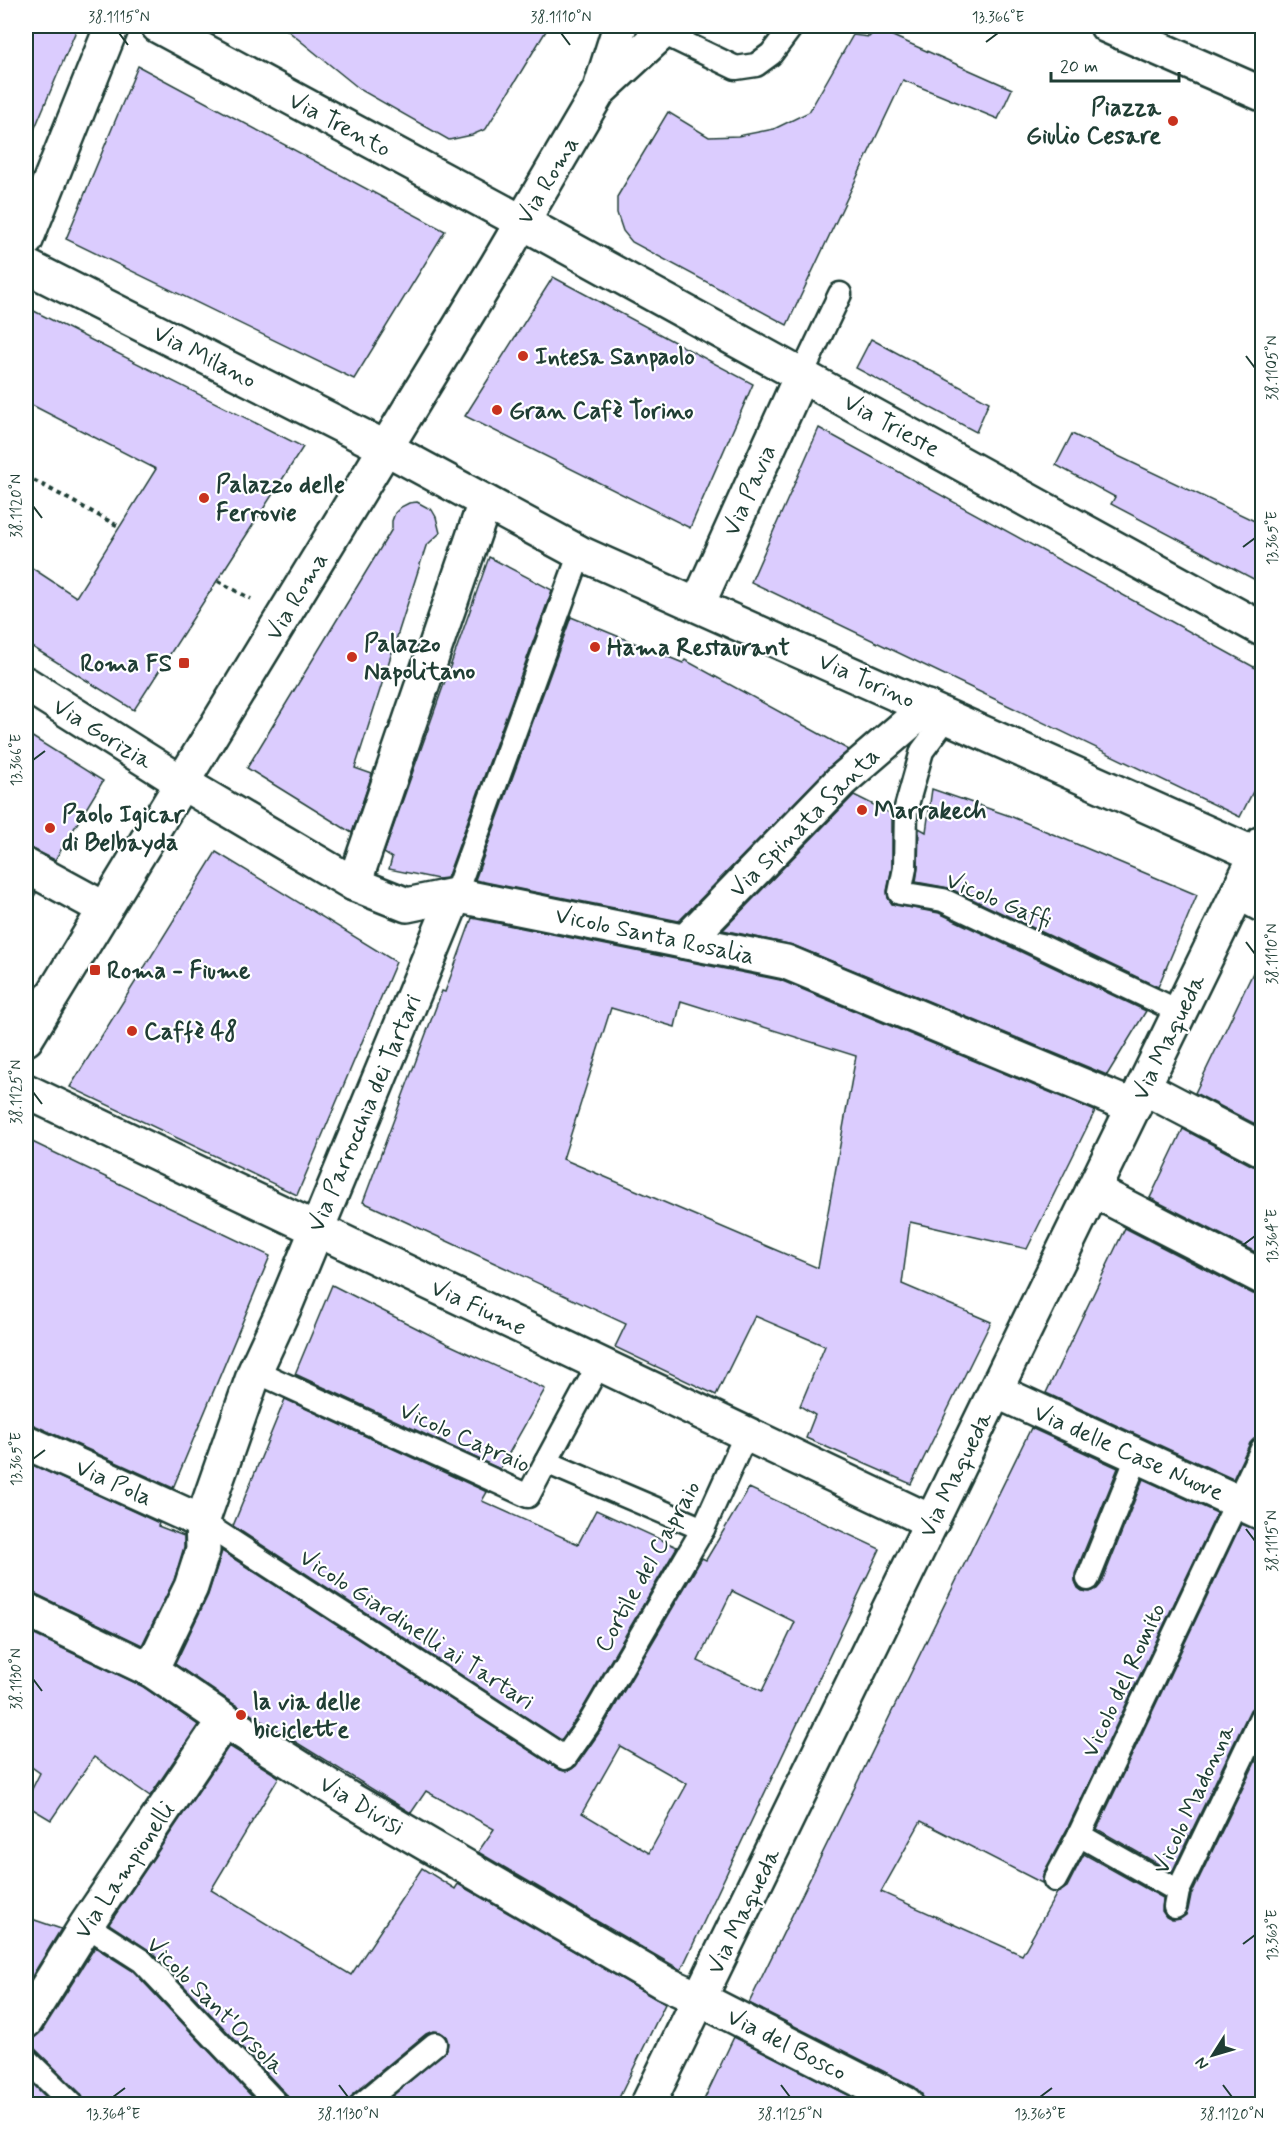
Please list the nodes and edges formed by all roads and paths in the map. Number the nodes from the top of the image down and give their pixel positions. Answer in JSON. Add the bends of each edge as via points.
{"nodes":[{"id":1,"x":112,"y":26,"type":"edge"},
{"id":2,"x":158,"y":26,"type":"edge"},
{"id":3,"x":620,"y":26,"type":"edge"},
{"id":4,"x":792,"y":26,"type":"edge"},
{"id":5,"x":1107,"y":26,"type":"edge"},
{"id":6,"x":665,"y":29,"type":"edge"},
{"id":7,"x":600,"y":89,"type":"junction"},
{"id":8,"x":1263,"y":94,"type":"edge"},
{"id":9,"x":522,"y":222,"type":"junction"},
{"id":10,"x":26,"y":240,"type":"edge"},
{"id":11,"x":26,"y":266,"type":"edge"},
{"id":12,"x":840,"y":294,"type":"dead end"},
{"id":13,"x":801,"y":375,"type":"junction"},
{"id":14,"x":384,"y":447,"type":"junction"},
{"id":15,"x":26,"y":476,"type":"edge"},
{"id":16,"x":485,"y":502,"type":"junction"},
{"id":17,"x":120,"y":527,"type":"dead end"},
{"id":18,"x":580,"y":553,"type":"junction"},
{"id":19,"x":698,"y":604,"type":"junction"},
{"id":20,"x":1263,"y":629,"type":"edge"},
{"id":21,"x":26,"y":684,"type":"edge"},
{"id":22,"x":938,"y":711,"type":"junction"},
{"id":23,"x":181,"y":782,"type":"junction"},
{"id":24,"x":1260,"y":849,"type":"edge"},
{"id":25,"x":26,"y":866,"type":"edge"},
{"id":26,"x":354,"y":884,"type":"junction"},
{"id":27,"x":455,"y":895,"type":"junction"},
{"id":28,"x":1250,"y":898,"type":"edge"},
{"id":29,"x":105,"y":909,"type":"junction"},
{"id":30,"x":685,"y":942,"type":"junction"},
{"id":31,"x":1180,"y":1011,"type":"junction"},
{"id":32,"x":26,"y":1039,"type":"edge"},
{"id":33,"x":26,"y":1091,"type":"edge"},
{"id":34,"x":1139,"y":1097,"type":"junction"},
{"id":35,"x":1263,"y":1149,"type":"edge"},
{"id":36,"x":1093,"y":1190,"type":"junction"},
{"id":37,"x":315,"y":1230,"type":"junction"},
{"id":38,"x":1263,"y":1278,"type":"edge"},
{"id":39,"x":599,"y":1364,"type":"junction"},
{"id":40,"x":255,"y":1371,"type":"junction"},
{"id":41,"x":996,"y":1391,"type":"junction"},
{"id":42,"x":746,"y":1434,"type":"junction"},
{"id":43,"x":26,"y":1442,"type":"edge"},
{"id":44,"x":1263,"y":1449,"type":"edge"},
{"id":45,"x":1138,"y":1455,"type":"junction"},
{"id":46,"x":546,"y":1462,"type":"junction"},
{"id":47,"x":1250,"y":1507,"type":"edge"},
{"id":48,"x":202,"y":1522,"type":"junction"},
{"id":49,"x":932,"y":1522,"type":"junction"},
{"id":50,"x":703,"y":1529,"type":"junction"},
{"id":51,"x":1088,"y":1578,"type":"dead end"},
{"id":52,"x":26,"y":1610,"type":"edge"},
{"id":53,"x":151,"y":1670,"type":"junction"},
{"id":54,"x":1263,"y":1716,"type":"edge"},
{"id":55,"x":224,"y":1720,"type":"junction"},
{"id":56,"x":590,"y":1722,"type":"joint"},
{"id":57,"x":1079,"y":1835,"type":"junction"},
{"id":58,"x":1055,"y":1880,"type":"dead end"},
{"id":59,"x":86,"y":1925,"type":"junction"},
{"id":60,"x":700,"y":1999,"type":"junction"},
{"id":61,"x":26,"y":2021,"type":"edge"},
{"id":62,"x":435,"y":2044,"type":"dead end"},
{"id":63,"x":26,"y":2059,"type":"edge"},
{"id":64,"x":72,"y":2104,"type":"edge"},
{"id":65,"x":277,"y":2104,"type":"edge"},
{"id":66,"x":362,"y":2104,"type":"edge"},
{"id":67,"x":648,"y":2104,"type":"edge"},
{"id":68,"x":906,"y":2104,"type":"edge"}],
"edges":[{"from":1,"to":10,"type":"street"},
{"from":2,"to":9,"type":"street","name":"Via Trento"},
{"from":3,"to":7,"type":"street"},
{"from":4,"to":6,"type":"lane","via":[[771,54],[756,65],[736,68]]},
{"from":5,"to":8,"type":"street"},
{"from":6,"to":7,"type":"street"},
{"from":7,"to":9,"type":"street","name":"Via Roma"},
{"from":9,"to":13,"type":"street","name":"Via Trieste"},
{"from":9,"to":14,"type":"street","name":"Via Roma"},
{"from":11,"to":14,"type":"street","name":"Via Milano"},
{"from":12,"to":13,"type":"lane"},
{"from":13,"to":19,"type":"street","name":"Via Pavia"},
{"from":13,"to":20,"type":"street","name":"Via Trieste"},
{"from":14,"to":16,"type":"street","name":"Via Torino"},
{"from":14,"to":23,"type":"street","name":"Via Roma"},
{"from":15,"to":17,"type":"path"},
{"from":16,"to":18,"type":"street","name":"Via Torino"},
{"from":16,"to":26,"type":"street"},
{"from":18,"to":19,"type":"street","name":"Via Torino"},
{"from":18,"to":27,"type":"lane","name":"Via Parrocchia dei Tartari"},
{"from":19,"to":22,"type":"street","name":"Via Torino"},
{"from":21,"to":23,"type":"street","name":"Via Gorizia"},
{"from":22,"to":24,"type":"street","name":"Via Torino"},
{"from":22,"to":30,"type":"street","name":"Via Spinata Santa","via":[[841,781]]},
{"from":22,"to":31,"type":"lane","name":"Vicolo Gaffi","via":[[906,808],[905,868],[900,893],[943,900]]},
{"from":23,"to":26,"type":"street","name":"Vicolo Santa Rosalia"},
{"from":23,"to":29,"type":"street","name":"Via Roma"},
{"from":24,"to":28,"type":"street","name":"Via Maqueda"},
{"from":25,"to":29,"type":"street"},
{"from":26,"to":27,"type":"street","name":"Vicolo Santa Rosalia","via":[[407,905]]},
{"from":27,"to":30,"type":"street","name":"Vicolo Santa Rosalia"},
{"from":27,"to":37,"type":"street","name":"Via Parrocchia dei Tartari"},
{"from":28,"to":31,"type":"street","name":"Via Maqueda"},
{"from":29,"to":32,"type":"street","name":"Via Roma"},
{"from":30,"to":34,"type":"street","name":"Vicolo Santa Rosalia","via":[[786,962]]},
{"from":31,"to":34,"type":"street","name":"Via Maqueda"},
{"from":33,"to":37,"type":"street","name":"Via Fiume"},
{"from":34,"to":35,"type":"street","name":"Vicolo Santa Rosalia"},
{"from":34,"to":36,"type":"street","name":"Via Maqueda"},
{"from":36,"to":38,"type":"street"},
{"from":36,"to":41,"type":"street","name":"Via Maqueda"},
{"from":37,"to":39,"type":"street","name":"Via Fiume"},
{"from":37,"to":40,"type":"street","name":"Via Parrocchia dei Tartari"},
{"from":39,"to":42,"type":"street","name":"Via Fiume"},
{"from":39,"to":46,"type":"lane"},
{"from":40,"to":46,"type":"lane","name":"Vicolo Capraio","via":[[528,1496]]},
{"from":40,"to":48,"type":"street","name":"Via Parrocchia dei Tartari"},
{"from":41,"to":45,"type":"street","name":"Via delle Case Nuove"},
{"from":41,"to":49,"type":"street","name":"Via Maqueda"},
{"from":42,"to":49,"type":"street","name":"Via Fiume"},
{"from":42,"to":50,"type":"lane","name":"Cortile del Capraio"},
{"from":43,"to":48,"type":"street","name":"Via Pola"},
{"from":44,"to":47,"type":"lane","name":"Vicolo del Romito"},
{"from":45,"to":47,"type":"street","name":"Via delle Case Nuove"},
{"from":45,"to":51,"type":"lane"},
{"from":46,"to":50,"type":"lane","name":"Vicolo Capraio"},
{"from":47,"to":57,"type":"lane","name":"Vicolo del Romito"},
{"from":48,"to":53,"type":"street","name":"Via Parrocchia dei Tartari","via":[[203,1550],[191,1587]]},
{"from":48,"to":56,"type":"lane","name":"Vicolo Giardinelli ai Tartari","via":[[565,1758]]},
{"from":49,"to":60,"type":"street","name":"Via Maqueda"},
{"from":50,"to":56,"type":"lane","name":"Cortile del Capraio"},
{"from":52,"to":53,"type":"street","name":"Via Divisi"},
{"from":53,"to":55,"type":"street","name":"Via Divisi"},
{"from":54,"to":57,"type":"lane","name":"Vicolo Madonna","via":[[1177,1899]]},
{"from":55,"to":59,"type":"street","name":"Via Lampionelli"},
{"from":55,"to":60,"type":"street","name":"Via Divisi","via":[[348,1798],[665,1983]]},
{"from":57,"to":58,"type":"lane","name":"Vicolo del Romito"},
{"from":59,"to":61,"type":"street","name":"Via Lampionelli"},
{"from":59,"to":65,"type":"lane","name":"Vicolo Sant'Orsola","via":[[142,1961]]},
{"from":60,"to":67,"type":"street","name":"Via Maqueda"},
{"from":60,"to":68,"type":"street","name":"Via del Bosco"},
{"from":62,"to":66,"type":"lane"},
{"from":63,"to":64,"type":"lane"}]}
